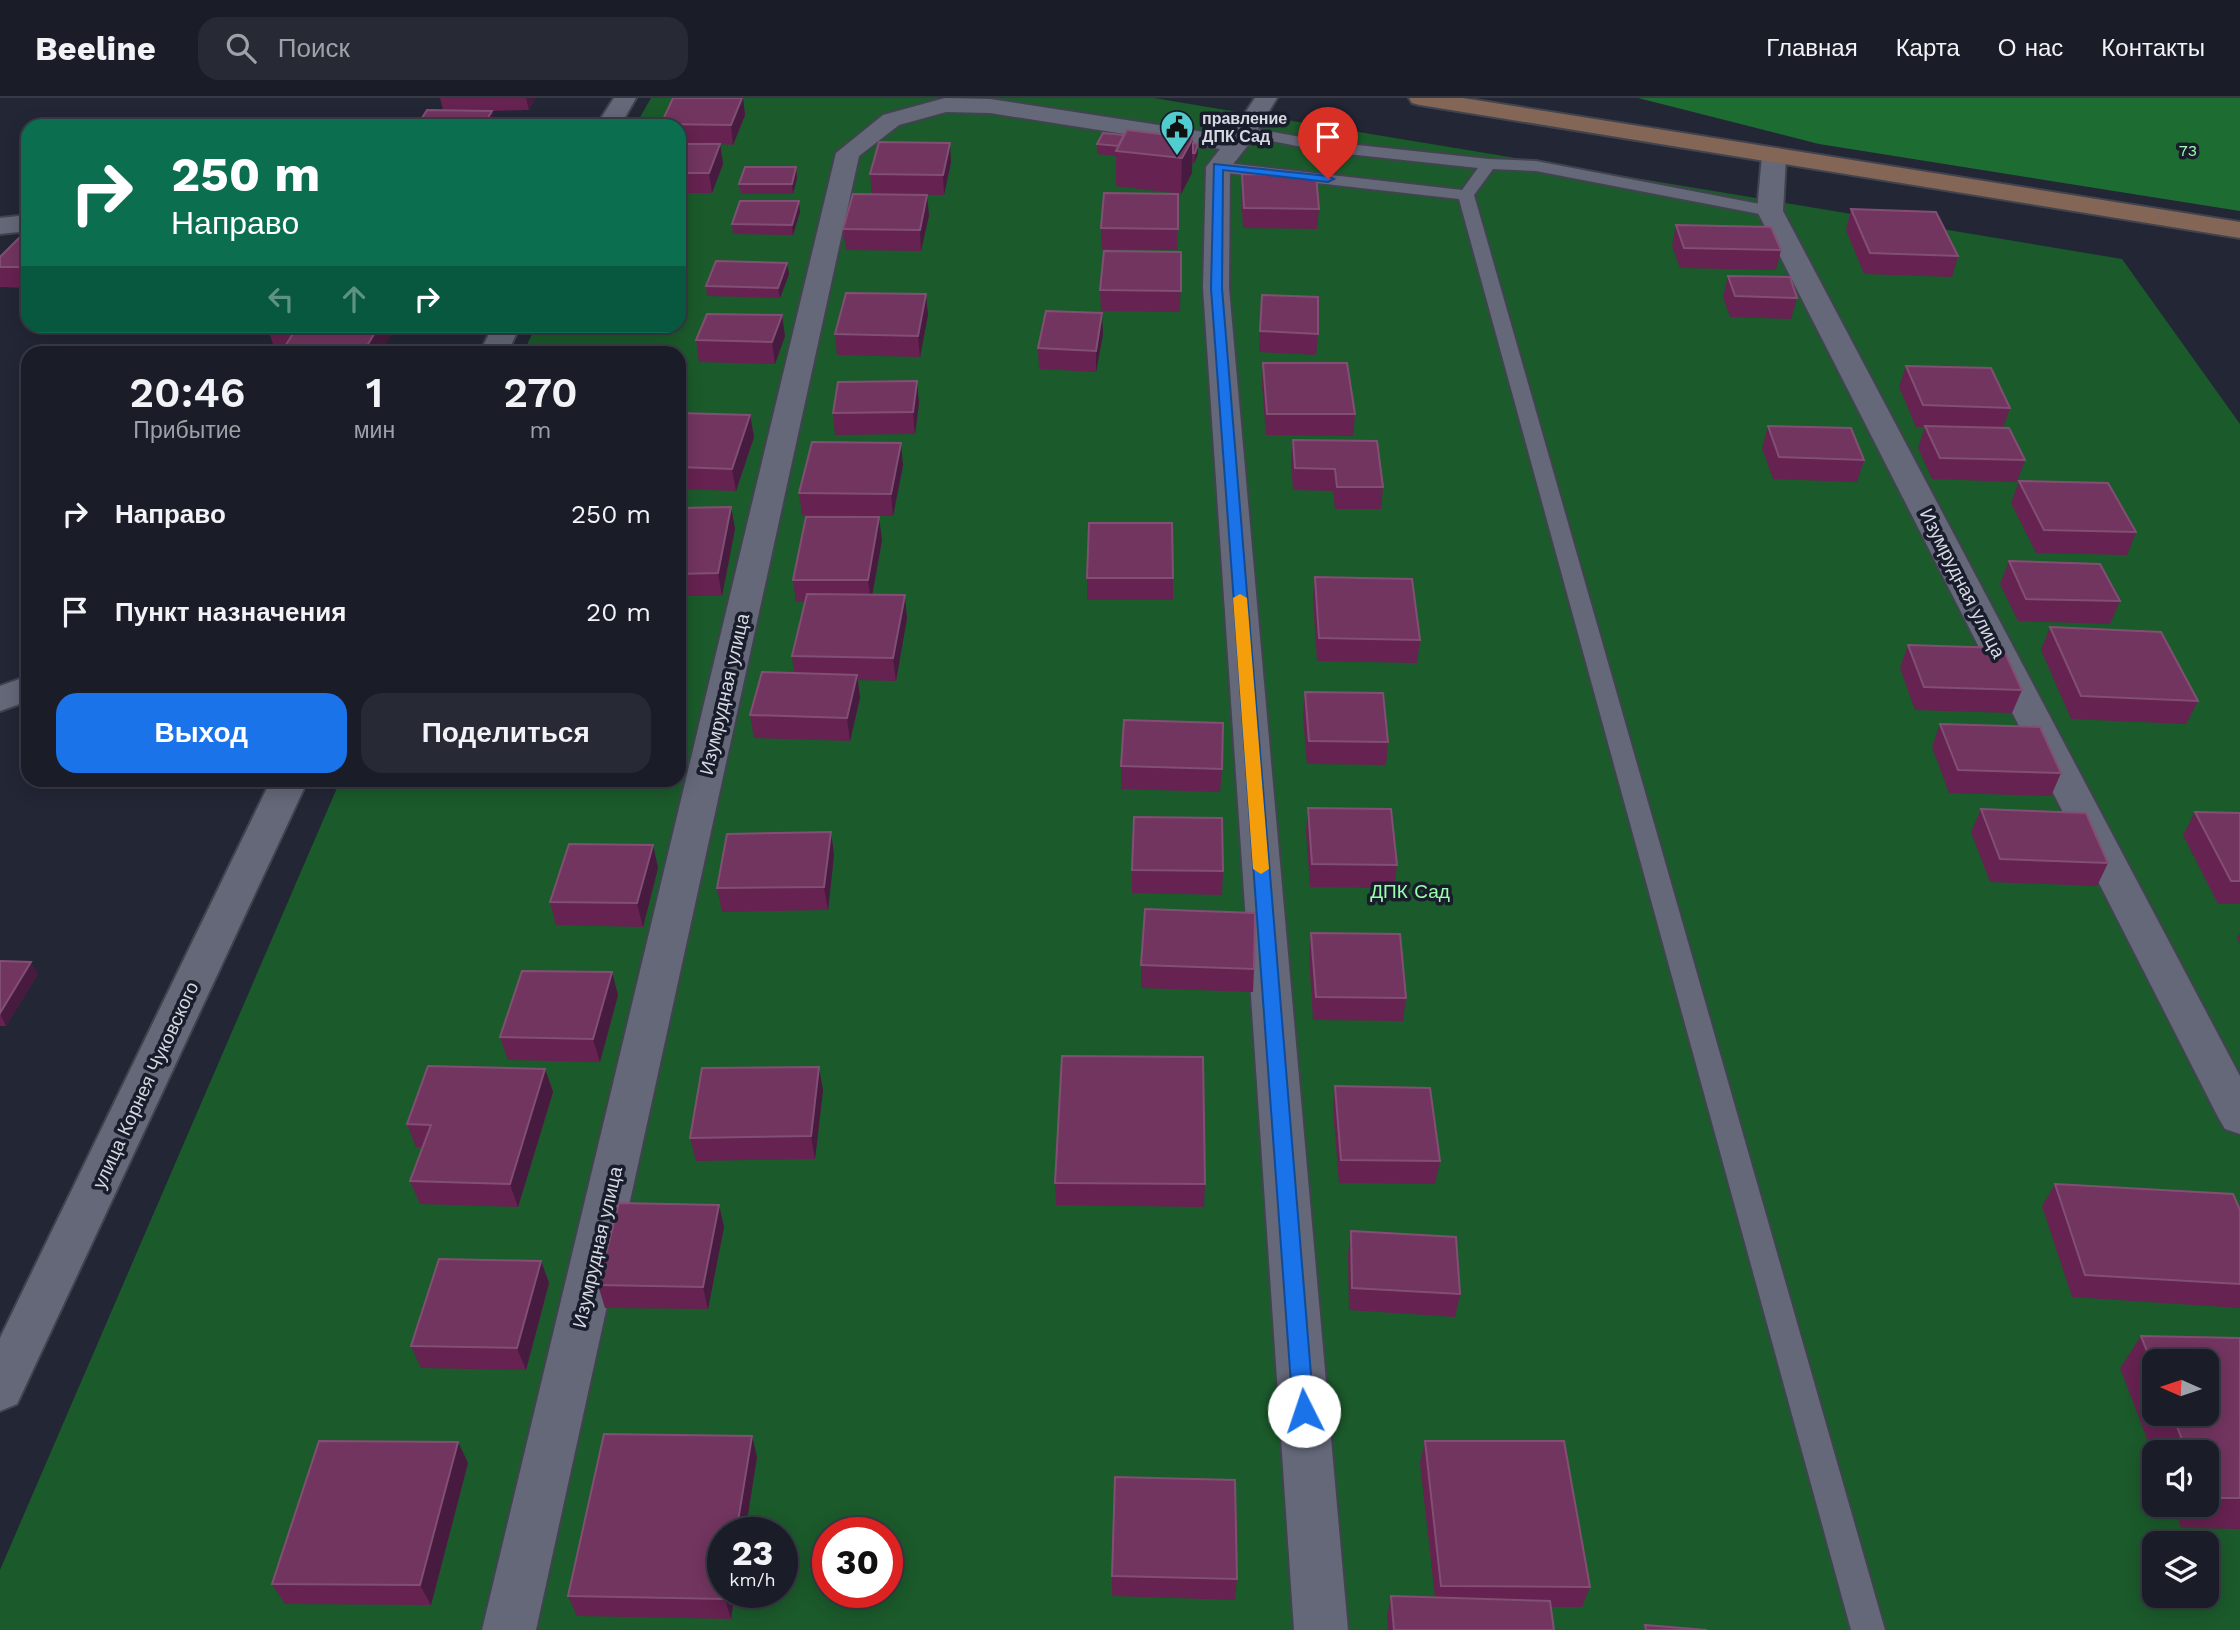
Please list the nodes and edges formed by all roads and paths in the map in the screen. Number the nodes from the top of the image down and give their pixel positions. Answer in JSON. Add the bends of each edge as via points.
{"nodes":[{"id":1,"x":625,"y":98,"type":"edge"},
{"id":2,"x":1266,"y":98,"type":"edge"},
{"id":3,"x":1420,"y":98,"type":"edge"},
{"id":4,"x":612,"y":119,"type":"edge"},
{"id":5,"x":1233,"y":148,"type":"junction"},
{"id":6,"x":1774,"y":156,"type":"junction"},
{"id":7,"x":1489,"y":164,"type":"junction"},
{"id":8,"x":1466,"y":195,"type":"junction"},
{"id":9,"x":1770,"y":211,"type":"junction"},
{"id":10,"x":21,"y":224,"type":"edge"},
{"id":11,"x":0,"y":226,"type":"edge"},
{"id":12,"x":2240,"y":230,"type":"edge"},
{"id":13,"x":21,"y":690,"type":"edge"},
{"id":14,"x":0,"y":700,"type":"edge"},
{"id":15,"x":286,"y":787,"type":"edge"},
{"id":16,"x":2240,"y":1117,"type":"edge"},
{"id":17,"x":0,"y":1388,"type":"edge"},
{"id":18,"x":509,"y":1630,"type":"edge"},
{"id":19,"x":1321,"y":1630,"type":"edge"},
{"id":20,"x":1868,"y":1630,"type":"edge"}],
"edges":[{"from":1,"to":4,"type":"street"},
{"from":2,"to":5,"type":"street"},
{"from":3,"to":6,"type":"street"},
{"from":5,"to":7,"type":"lane","via":[[1329,148]]},
{"from":5,"to":8,"type":"lane"},
{"from":5,"to":18,"type":"street","name":"Изумрудная улица","via":[[990,106],[945,105],[891,120],[848,153]]},
{"from":5,"to":19,"type":"street","via":[[1216,288]]},
{"from":6,"to":9,"type":"street"},
{"from":6,"to":12,"type":"street"},
{"from":7,"to":8,"type":"lane"},
{"from":7,"to":9,"type":"lane","via":[[1536,166]]},
{"from":8,"to":20,"type":"lane"},
{"from":9,"to":16,"type":"street","name":"Изумрудная улица"},
{"from":10,"to":11,"type":"street"},
{"from":13,"to":14,"type":"street"},
{"from":15,"to":17,"type":"street","name":"улица Корнея Чуковского"}]}
